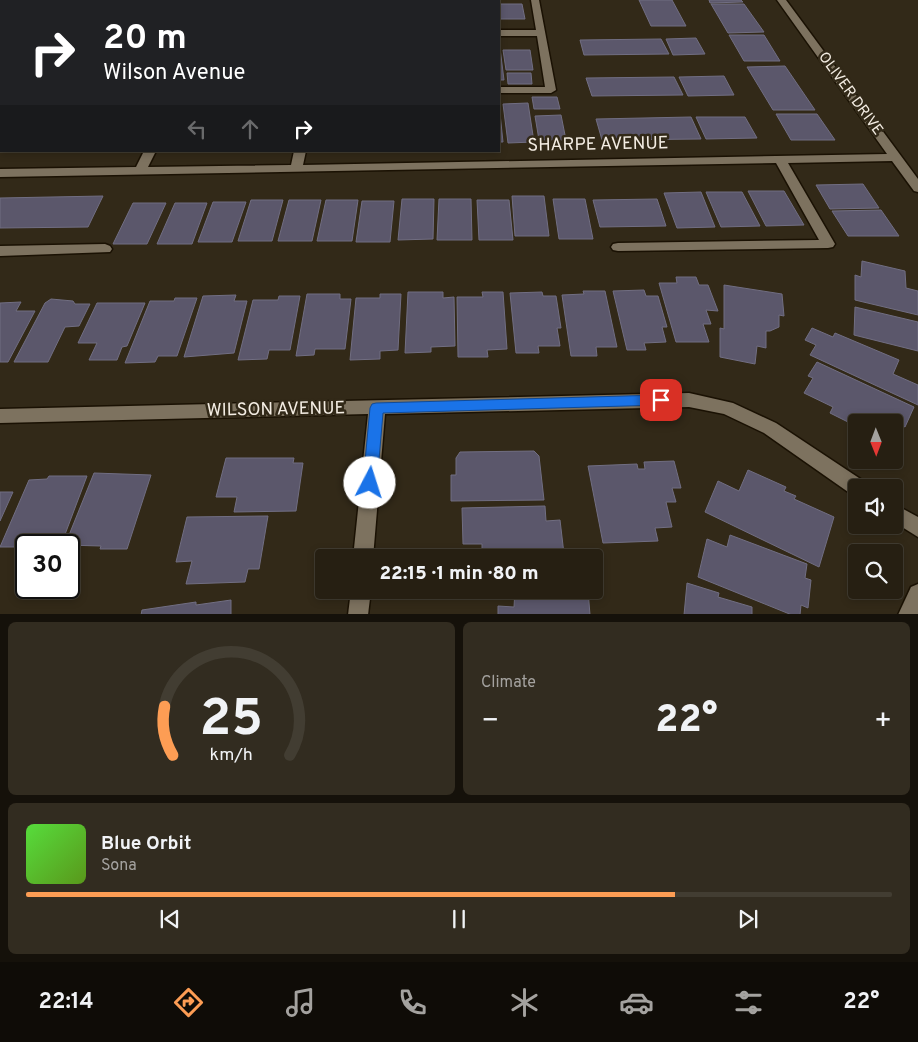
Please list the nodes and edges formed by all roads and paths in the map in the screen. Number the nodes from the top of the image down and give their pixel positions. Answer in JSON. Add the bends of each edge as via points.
{"nodes":[{"id":1,"x":535,"y":0,"type":"edge"},
{"id":2,"x":781,"y":0,"type":"edge"},
{"id":3,"x":500,"y":33,"type":"edge"},
{"id":4,"x":542,"y":33,"type":"junction"},
{"id":5,"x":500,"y":90,"type":"edge"},
{"id":6,"x":150,"y":152,"type":"edge"},
{"id":7,"x":300,"y":152,"type":"edge"},
{"id":8,"x":896,"y":157,"type":"junction"},
{"id":9,"x":780,"y":159,"type":"junction"},
{"id":10,"x":296,"y":169,"type":"junction"},
{"id":11,"x":140,"y":171,"type":"junction"},
{"id":12,"x":0,"y":173,"type":"edge"},
{"id":13,"x":918,"y":188,"type":"edge"},
{"id":14,"x":618,"y":247,"type":"dead end"},
{"id":15,"x":105,"y":249,"type":"dead end"},
{"id":16,"x":0,"y":251,"type":"edge"},
{"id":17,"x":376,"y":408,"type":"junction"},
{"id":18,"x":0,"y":416,"type":"edge"},
{"id":19,"x":848,"y":481,"type":"edge"},
{"id":20,"x":903,"y":518,"type":"edge"},
{"id":21,"x":918,"y":528,"type":"edge"},
{"id":22,"x":364,"y":549,"type":"edge"},
{"id":23,"x":918,"y":594,"type":"edge"},
{"id":24,"x":359,"y":599,"type":"edge"},
{"id":25,"x":358,"y":614,"type":"edge"},
{"id":26,"x":908,"y":614,"type":"edge"}],
"edges":[{"from":1,"to":4,"type":"street"},
{"from":2,"to":8,"type":"street","name":"OLIVER DRIVE"},
{"from":3,"to":4,"type":"street"},
{"from":4,"to":5,"type":"street","via":[[552,90]]},
{"from":6,"to":11,"type":"street"},
{"from":7,"to":10,"type":"street"},
{"from":8,"to":9,"type":"street","name":"SHARPE AVENUE"},
{"from":8,"to":13,"type":"street","name":"OLIVER DRIVE"},
{"from":9,"to":10,"type":"street","name":"SHARPE AVENUE"},
{"from":9,"to":14,"type":"street","via":[[828,244]]},
{"from":10,"to":11,"type":"street","name":"SHARPE AVENUE"},
{"from":11,"to":12,"type":"street","name":"SHARPE AVENUE"},
{"from":15,"to":16,"type":"street"},
{"from":17,"to":18,"type":"street","name":"WILSON AVENUE"},
{"from":17,"to":19,"type":"street","name":"WILSON AVENUE","via":[[689,400],[727,408],[770,428]]},
{"from":17,"to":22,"type":"street"},
{"from":20,"to":21,"type":"street"},
{"from":23,"to":26,"type":"street"},
{"from":24,"to":25,"type":"street"}]}
